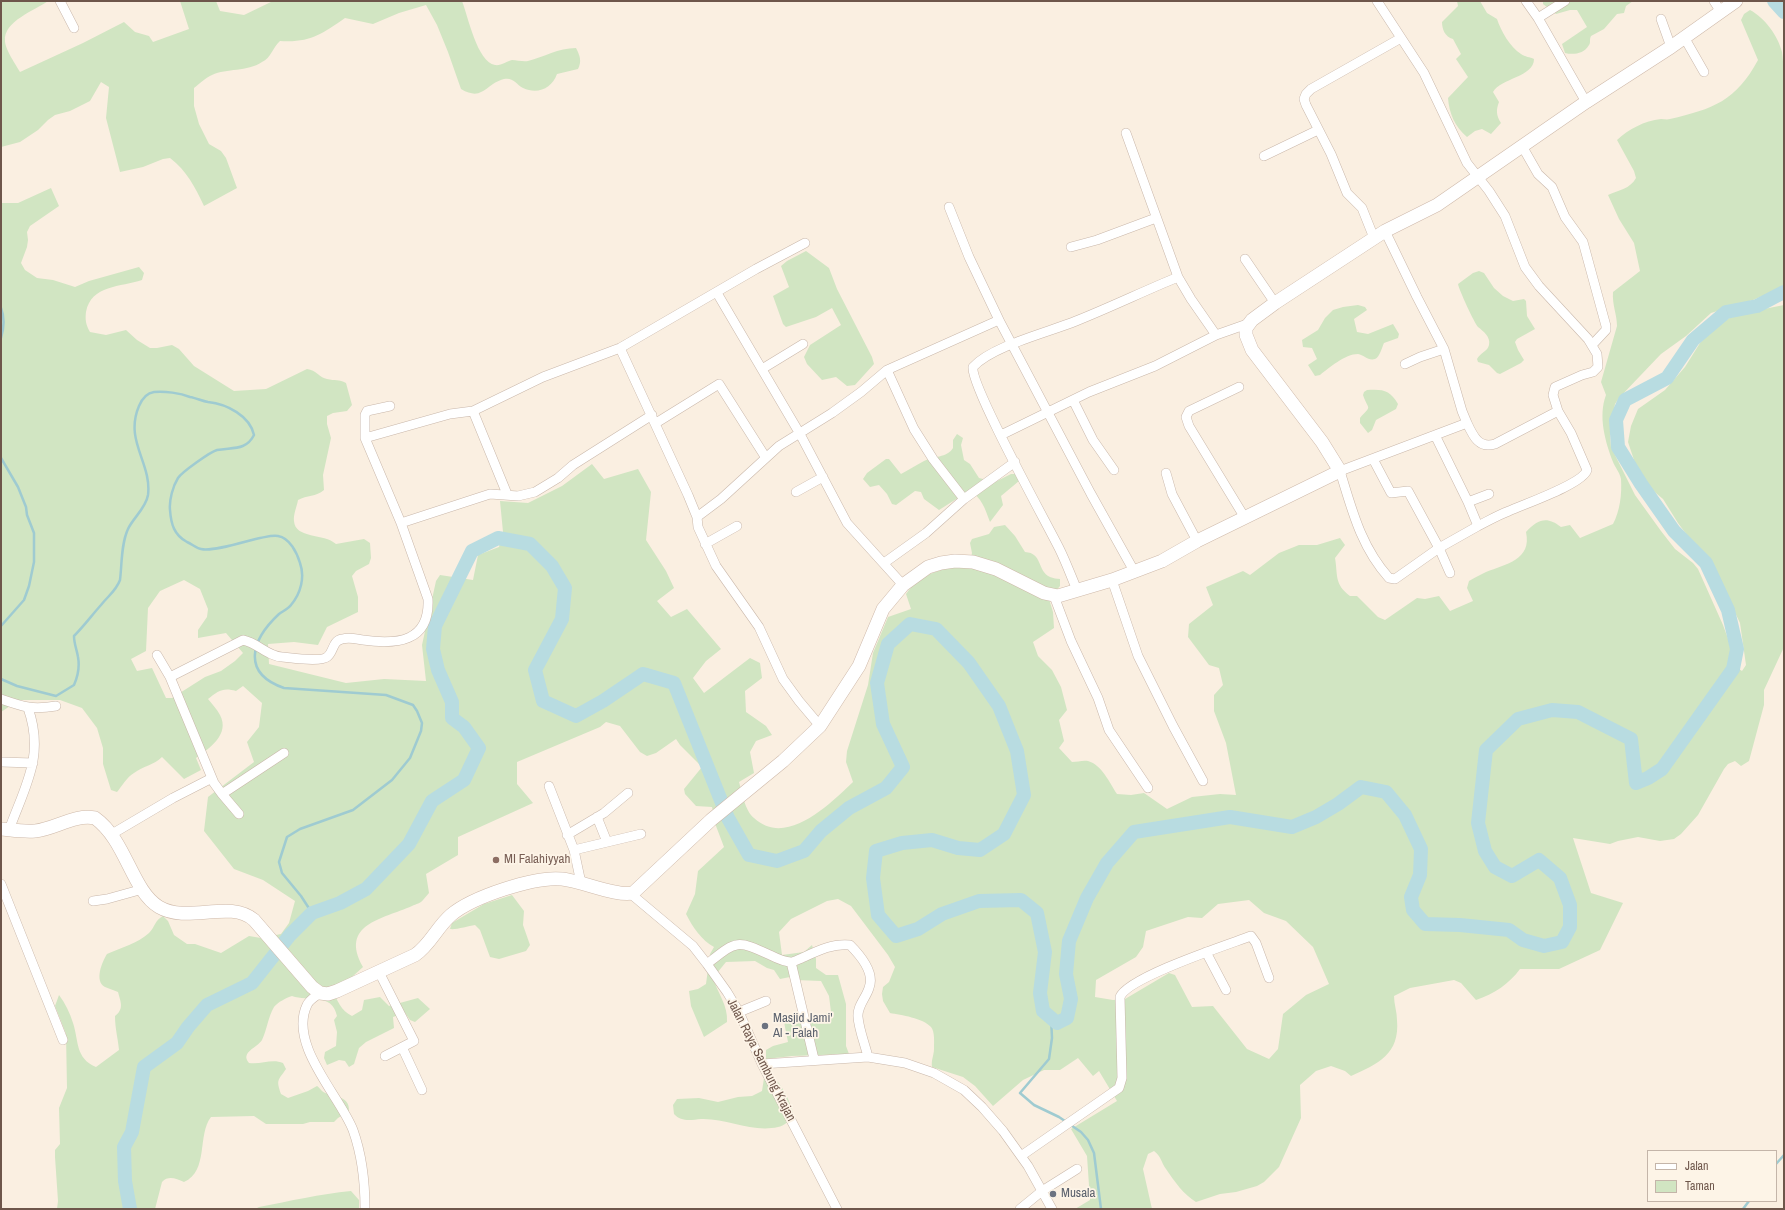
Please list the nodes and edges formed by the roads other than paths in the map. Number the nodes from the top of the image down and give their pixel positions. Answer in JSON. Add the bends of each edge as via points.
{"nodes":[{"id":1,"x":60,"y":1,"type":"edge"},
{"id":2,"x":1378,"y":1,"type":"edge"},
{"id":3,"x":1526,"y":1,"type":"edge"},
{"id":4,"x":1565,"y":1,"type":"edge"},
{"id":5,"x":1725,"y":5,"type":"edge"},
{"id":6,"x":1538,"y":18,"type":"junction"},
{"id":7,"x":1661,"y":19,"type":"dead end"},
{"id":8,"x":74,"y":28,"type":"dead end"},
{"id":9,"x":1684,"y":37,"type":"junction"},
{"id":10,"x":1401,"y":38,"type":"junction"},
{"id":11,"x":1671,"y":47,"type":"junction"},
{"id":12,"x":1704,"y":72,"type":"dead end"},
{"id":13,"x":1586,"y":102,"type":"junction"},
{"id":14,"x":1318,"y":130,"type":"junction"},
{"id":15,"x":1126,"y":133,"type":"dead end"},
{"id":16,"x":1522,"y":146,"type":"junction"},
{"id":17,"x":1264,"y":156,"type":"dead end"},
{"id":18,"x":1478,"y":178,"type":"junction"},
{"id":19,"x":949,"y":208,"type":"dead end"},
{"id":20,"x":1156,"y":218,"type":"junction"},
{"id":21,"x":1380,"y":234,"type":"junction"},
{"id":22,"x":805,"y":243,"type":"dead end"},
{"id":23,"x":1071,"y":247,"type":"dead end"},
{"id":24,"x":1245,"y":259,"type":"dead end"},
{"id":25,"x":1178,"y":277,"type":"junction"},
{"id":26,"x":717,"y":293,"type":"junction"},
{"id":27,"x":1275,"y":303,"type":"junction"},
{"id":28,"x":999,"y":320,"type":"junction"},
{"id":29,"x":1250,"y":323,"type":"junction"},
{"id":30,"x":1216,"y":335,"type":"junction"},
{"id":31,"x":803,"y":344,"type":"dead end"},
{"id":32,"x":1011,"y":344,"type":"junction"},
{"id":33,"x":1592,"y":345,"type":"junction"},
{"id":34,"x":620,"y":348,"type":"junction"},
{"id":35,"x":1444,"y":349,"type":"junction"},
{"id":36,"x":1405,"y":364,"type":"dead end"},
{"id":37,"x":762,"y":369,"type":"junction"},
{"id":38,"x":887,"y":370,"type":"junction"},
{"id":39,"x":1239,"y":387,"type":"dead end"},
{"id":40,"x":1073,"y":400,"type":"junction"},
{"id":41,"x":390,"y":406,"type":"dead end"},
{"id":42,"x":473,"y":411,"type":"junction"},
{"id":43,"x":1558,"y":411,"type":"junction"},
{"id":44,"x":1047,"y":412,"type":"junction"},
{"id":45,"x":654,"y":419,"type":"junction"},
{"id":46,"x":1467,"y":423,"type":"junction"},
{"id":47,"x":800,"y":434,"type":"junction"},
{"id":48,"x":1001,"y":435,"type":"junction"},
{"id":49,"x":1435,"y":435,"type":"junction"},
{"id":50,"x":365,"y":438,"type":"junction"},
{"id":51,"x":766,"y":458,"type":"junction"},
{"id":52,"x":1373,"y":459,"type":"junction"},
{"id":53,"x":1015,"y":462,"type":"junction"},
{"id":54,"x":1114,"y":470,"type":"dead end"},
{"id":55,"x":1340,"y":471,"type":"junction"},
{"id":56,"x":1166,"y":473,"type":"dead end"},
{"id":57,"x":823,"y":477,"type":"junction"},
{"id":58,"x":796,"y":492,"type":"dead end"},
{"id":59,"x":507,"y":494,"type":"junction"},
{"id":60,"x":1489,"y":494,"type":"dead end"},
{"id":61,"x":964,"y":499,"type":"junction"},
{"id":62,"x":1468,"y":502,"type":"junction"},
{"id":63,"x":697,"y":517,"type":"junction"},
{"id":64,"x":1245,"y":518,"type":"junction"},
{"id":65,"x":401,"y":523,"type":"junction"},
{"id":66,"x":737,"y":526,"type":"dead end"},
{"id":67,"x":1478,"y":526,"type":"junction"},
{"id":68,"x":1197,"y":541,"type":"junction"},
{"id":69,"x":704,"y":544,"type":"junction"},
{"id":70,"x":1439,"y":548,"type":"junction"},
{"id":71,"x":884,"y":563,"type":"junction"},
{"id":72,"x":1134,"y":571,"type":"junction"},
{"id":73,"x":1450,"y":573,"type":"dead end"},
{"id":74,"x":1112,"y":580,"type":"junction"},
{"id":75,"x":903,"y":585,"type":"junction"},
{"id":76,"x":1077,"y":590,"type":"junction"},
{"id":77,"x":1054,"y":596,"type":"junction"},
{"id":78,"x":157,"y":655,"type":"dead end"},
{"id":79,"x":170,"y":677,"type":"junction"},
{"id":80,"x":1,"y":699,"type":"edge"},
{"id":81,"x":56,"y":706,"type":"dead end"},
{"id":82,"x":28,"y":708,"type":"junction"},
{"id":83,"x":820,"y":726,"type":"junction"},
{"id":84,"x":284,"y":752,"type":"dead end"},
{"id":85,"x":1,"y":762,"type":"edge"},
{"id":86,"x":33,"y":763,"type":"junction"},
{"id":87,"x":212,"y":778,"type":"junction"},
{"id":88,"x":1203,"y":781,"type":"dead end"},
{"id":89,"x":549,"y":786,"type":"dead end"},
{"id":90,"x":1148,"y":788,"type":"dead end"},
{"id":91,"x":628,"y":793,"type":"dead end"},
{"id":92,"x":222,"y":794,"type":"junction"},
{"id":93,"x":239,"y":814,"type":"dead end"},
{"id":94,"x":597,"y":817,"type":"junction"},
{"id":95,"x":5,"y":830,"type":"edge"},
{"id":96,"x":112,"y":834,"type":"junction"},
{"id":97,"x":641,"y":834,"type":"dead end"},
{"id":98,"x":567,"y":835,"type":"junction"},
{"id":99,"x":607,"y":842,"type":"junction"},
{"id":100,"x":574,"y":850,"type":"junction"},
{"id":101,"x":581,"y":883,"type":"junction"},
{"id":102,"x":1,"y":884,"type":"edge"},
{"id":103,"x":143,"y":889,"type":"junction"},
{"id":104,"x":631,"y":894,"type":"junction"},
{"id":105,"x":92,"y":901,"type":"dead end"},
{"id":106,"x":1206,"y":952,"type":"junction"},
{"id":107,"x":792,"y":962,"type":"junction"},
{"id":108,"x":708,"y":964,"type":"junction"},
{"id":109,"x":379,"y":972,"type":"junction"},
{"id":110,"x":1269,"y":978,"type":"dead end"},
{"id":111,"x":1226,"y":990,"type":"dead end"},
{"id":112,"x":320,"y":993,"type":"junction"},
{"id":113,"x":766,"y":1002,"type":"dead end"},
{"id":114,"x":739,"y":1012,"type":"junction"},
{"id":115,"x":63,"y":1040,"type":"dead end"},
{"id":116,"x":402,"y":1047,"type":"junction"},
{"id":117,"x":385,"y":1056,"type":"dead end"},
{"id":118,"x":868,"y":1057,"type":"junction"},
{"id":119,"x":814,"y":1060,"type":"junction"},
{"id":120,"x":762,"y":1064,"type":"junction"},
{"id":121,"x":422,"y":1090,"type":"dead end"},
{"id":122,"x":1020,"y":1156,"type":"junction"},
{"id":123,"x":1077,"y":1169,"type":"dead end"},
{"id":124,"x":1042,"y":1191,"type":"junction"},
{"id":125,"x":366,"y":1209,"type":"edge"},
{"id":126,"x":837,"y":1209,"type":"edge"},
{"id":127,"x":1020,"y":1209,"type":"edge"},
{"id":128,"x":1052,"y":1209,"type":"edge"}],
"edges":[{"from":1,"to":8,"type":"street"},
{"from":2,"to":10,"type":"street"},
{"from":3,"to":6,"type":"street"},
{"from":4,"to":6,"type":"street"},
{"from":5,"to":9,"type":"main road"},
{"from":6,"to":13,"type":"street"},
{"from":7,"to":11,"type":"street"},
{"from":9,"to":11,"type":"main road"},
{"from":9,"to":12,"type":"street"},
{"from":10,"to":14,"type":"street","via":[[1306,94],[1306,105]]},
{"from":10,"to":18,"type":"street","via":[[1424,73],[1464,157]]},
{"from":11,"to":13,"type":"main road"},
{"from":13,"to":16,"type":"main road"},
{"from":14,"to":17,"type":"street"},
{"from":14,"to":21,"type":"street","via":[[1348,193]]},
{"from":15,"to":20,"type":"street"},
{"from":16,"to":18,"type":"main road"},
{"from":16,"to":33,"type":"street","via":[[1538,174],[1552,187],[1565,217],[1583,242],[1606,326],[1606,330]]},
{"from":18,"to":21,"type":"main road","via":[[1437,205]]},
{"from":18,"to":33,"type":"street","via":[[1505,216],[1525,267]]},
{"from":19,"to":28,"type":"street","via":[[969,258]]},
{"from":20,"to":23,"type":"street"},
{"from":20,"to":25,"type":"street"},
{"from":21,"to":27,"type":"main road"},
{"from":21,"to":35,"type":"street"},
{"from":22,"to":26,"type":"street"},
{"from":24,"to":27,"type":"street"},
{"from":25,"to":30,"type":"street"},
{"from":25,"to":32,"type":"street","via":[[1076,321]]},
{"from":26,"to":34,"type":"street"},
{"from":26,"to":37,"type":"street"},
{"from":27,"to":29,"type":"main road"},
{"from":28,"to":32,"type":"street"},
{"from":28,"to":38,"type":"street"},
{"from":29,"to":30,"type":"street"},
{"from":29,"to":55,"type":"main road","via":[[1246,328],[1246,335],[1252,350],[1322,442]]},
{"from":30,"to":40,"type":"street","via":[[1155,366]]},
{"from":31,"to":37,"type":"street"},
{"from":32,"to":44,"type":"street"},
{"from":32,"to":48,"type":"street","via":[[979,361],[972,370]]},
{"from":33,"to":43,"type":"street","via":[[1597,354],[1598,367],[1593,372],[1555,387],[1553,395]]},
{"from":34,"to":42,"type":"street","via":[[543,377]]},
{"from":34,"to":45,"type":"street"},
{"from":35,"to":36,"type":"street"},
{"from":35,"to":46,"type":"street"},
{"from":37,"to":47,"type":"street"},
{"from":38,"to":47,"type":"street","via":[[850,400]]},
{"from":38,"to":61,"type":"street","via":[[914,429],[932,459]]},
{"from":39,"to":64,"type":"street","via":[[1189,411],[1186,417]]},
{"from":40,"to":44,"type":"street"},
{"from":40,"to":54,"type":"street","via":[[1093,440]]},
{"from":41,"to":50,"type":"street","via":[[367,411]]},
{"from":42,"to":50,"type":"street","via":[[450,414]]},
{"from":42,"to":59,"type":"street"},
{"from":43,"to":46,"type":"street","via":[[1491,445],[1479,443]]},
{"from":43,"to":67,"type":"street","via":[[1571,433],[1586,472],[1577,480],[1548,495]]},
{"from":44,"to":48,"type":"street"},
{"from":44,"to":72,"type":"street"},
{"from":45,"to":51,"type":"street","via":[[719,384]]},
{"from":45,"to":59,"type":"street","via":[[574,464],[558,478],[535,492],[518,496]]},
{"from":45,"to":63,"type":"street"},
{"from":46,"to":49,"type":"street"},
{"from":47,"to":51,"type":"street","via":[[779,446]]},
{"from":47,"to":57,"type":"street"},
{"from":48,"to":53,"type":"street"},
{"from":49,"to":52,"type":"street"},
{"from":49,"to":62,"type":"street"},
{"from":50,"to":65,"type":"street"},
{"from":51,"to":63,"type":"street"},
{"from":52,"to":55,"type":"street"},
{"from":52,"to":70,"type":"street","via":[[1391,493],[1408,491]]},
{"from":53,"to":61,"type":"street"},
{"from":53,"to":76,"type":"street","via":[[1060,550]]},
{"from":55,"to":64,"type":"main road"},
{"from":55,"to":70,"type":"street","via":[[1358,528],[1369,550],[1390,578],[1395,578]]},
{"from":56,"to":68,"type":"street","via":[[1172,494]]},
{"from":57,"to":58,"type":"street"},
{"from":57,"to":71,"type":"street","via":[[847,523]]},
{"from":59,"to":65,"type":"street","via":[[490,494]]},
{"from":60,"to":62,"type":"street"},
{"from":61,"to":71,"type":"street","via":[[926,533]]},
{"from":62,"to":67,"type":"street"},
{"from":63,"to":69,"type":"street"},
{"from":64,"to":68,"type":"main road"},
{"from":65,"to":79,"type":"street","via":[[428,599],[424,623],[412,637],[389,641],[344,638],[336,643],[328,657],[320,660],[272,655],[252,642],[243,640]]},
{"from":66,"to":69,"type":"street"},
{"from":67,"to":70,"type":"street"},
{"from":68,"to":72,"type":"main road","via":[[1162,561]]},
{"from":69,"to":83,"type":"street","via":[[716,566],[759,627],[784,679]]},
{"from":70,"to":73,"type":"street"},
{"from":71,"to":75,"type":"street"},
{"from":72,"to":74,"type":"main road"},
{"from":74,"to":76,"type":"main road"},
{"from":74,"to":88,"type":"street","via":[[1138,656]]},
{"from":75,"to":77,"type":"main road","via":[[940,563],[962,561],[996,569]]},
{"from":75,"to":83,"type":"main road","via":[[883,609],[859,666]]},
{"from":76,"to":77,"type":"main road"},
{"from":77,"to":90,"type":"street","via":[[1109,730]]},
{"from":78,"to":79,"type":"street"},
{"from":79,"to":87,"type":"street"},
{"from":80,"to":82,"type":"street"},
{"from":81,"to":82,"type":"street"},
{"from":82,"to":86,"type":"street","via":[[35,742]]},
{"from":83,"to":104,"type":"main road","via":[[783,761],[711,820]]},
{"from":84,"to":92,"type":"street"},
{"from":85,"to":86,"type":"street"},
{"from":86,"to":95,"type":"street"},
{"from":87,"to":92,"type":"street"},
{"from":87,"to":96,"type":"street"},
{"from":89,"to":98,"type":"street"},
{"from":91,"to":94,"type":"street"},
{"from":92,"to":93,"type":"street"},
{"from":94,"to":98,"type":"street"},
{"from":94,"to":99,"type":"street"},
{"from":95,"to":96,"type":"main road","via":[[34,831],[90,817],[103,824]]},
{"from":96,"to":103,"type":"main road"},
{"from":97,"to":99,"type":"street"},
{"from":98,"to":100,"type":"street"},
{"from":99,"to":100,"type":"street"},
{"from":100,"to":101,"type":"street"},
{"from":101,"to":104,"type":"main road"},
{"from":101,"to":109,"type":"main road","via":[[563,879],[541,880],[478,899],[452,915],[423,950]]},
{"from":102,"to":115,"type":"street"},
{"from":103,"to":105,"type":"street"},
{"from":103,"to":112,"type":"main road","via":[[155,904],[166,910],[194,914],[232,911],[250,917],[305,981]]},
{"from":104,"to":108,"type":"street","name":"Jalan Raya Sambung Krajan","via":[[693,946]]},
{"from":106,"to":110,"type":"street","via":[[1251,936]]},
{"from":106,"to":111,"type":"street"},
{"from":106,"to":122,"type":"street","via":[[1143,978],[1126,988],[1120,1000],[1121,1084]]},
{"from":107,"to":108,"type":"street","via":[[753,947],[736,944]]},
{"from":107,"to":118,"type":"street","via":[[824,949],[850,945],[867,966],[870,987],[859,1008],[858,1017]]},
{"from":107,"to":119,"type":"street"},
{"from":108,"to":114,"type":"street","name":"Jalan Raya Sambung Krajan"},
{"from":109,"to":112,"type":"main road","via":[[337,991]]},
{"from":109,"to":116,"type":"street","via":[[414,1041]]},
{"from":112,"to":125,"type":"street","via":[[307,1004],[303,1031],[316,1067],[353,1130],[364,1183]]},
{"from":113,"to":114,"type":"street"},
{"from":114,"to":120,"type":"street","name":"Jalan Raya Sambung Krajan"},
{"from":116,"to":117,"type":"street"},
{"from":116,"to":121,"type":"street"},
{"from":118,"to":119,"type":"street"},
{"from":118,"to":122,"type":"street","via":[[905,1063],[934,1073],[964,1090],[1003,1131]]},
{"from":119,"to":120,"type":"street"},
{"from":120,"to":126,"type":"street","name":"Jalan Raya Sambung Krajan"},
{"from":122,"to":124,"type":"street"},
{"from":123,"to":124,"type":"street"},
{"from":124,"to":127,"type":"street"},
{"from":124,"to":128,"type":"street"}]}
